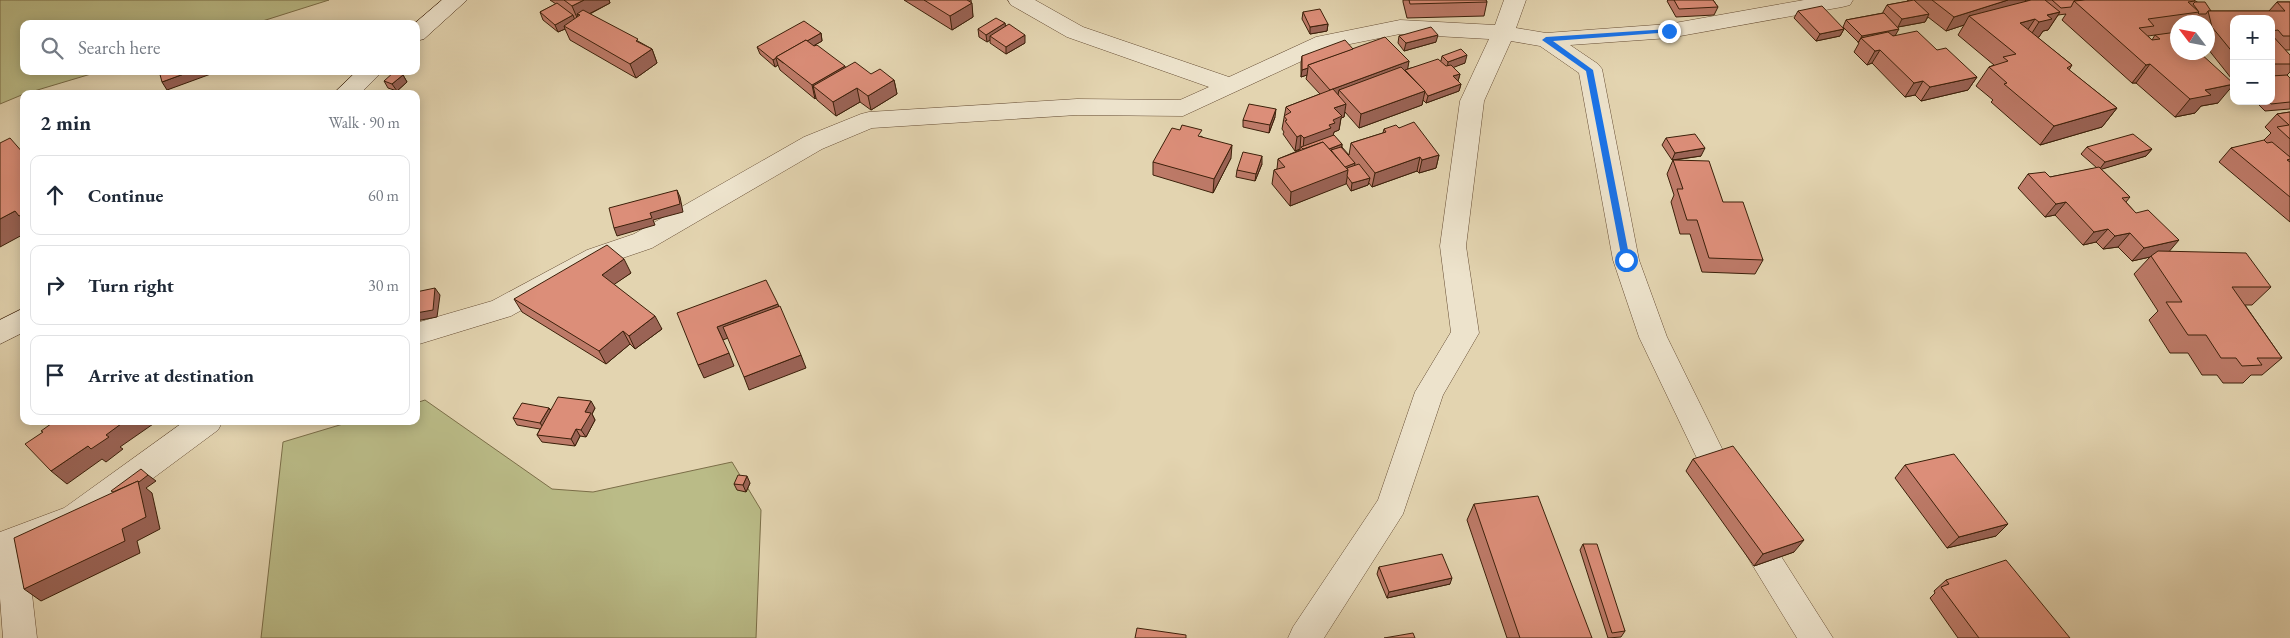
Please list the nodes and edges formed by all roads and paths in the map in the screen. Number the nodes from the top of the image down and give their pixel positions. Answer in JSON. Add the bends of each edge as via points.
{"nodes":[{"id":1,"x":456,"y":0,"type":"edge"},
{"id":2,"x":1020,"y":0,"type":"edge"},
{"id":3,"x":1515,"y":0,"type":"edge"},
{"id":4,"x":1842,"y":0,"type":"edge"},
{"id":5,"x":420,"y":31,"type":"edge"},
{"id":6,"x":1503,"y":33,"type":"junction"},
{"id":7,"x":1546,"y":40,"type":"junction"},
{"id":8,"x":367,"y":75,"type":"edge"},
{"id":9,"x":1228,"y":85,"type":"junction"},
{"id":10,"x":351,"y":90,"type":"edge"},
{"id":11,"x":20,"y":322,"type":"edge"},
{"id":12,"x":0,"y":333,"type":"edge"},
{"id":13,"x":420,"y":333,"type":"edge"},
{"id":14,"x":203,"y":425,"type":"edge"},
{"id":15,"x":6,"y":545,"type":"edge"},
{"id":16,"x":20,"y":638,"type":"edge"},
{"id":17,"x":1305,"y":638,"type":"edge"},
{"id":18,"x":1816,"y":638,"type":"edge"}],
"edges":[{"from":1,"to":5,"type":"street"},
{"from":2,"to":9,"type":"street","via":[[1083,35]]},
{"from":3,"to":6,"type":"street"},
{"from":4,"to":7,"type":"street","via":[[1669,31]]},
{"from":6,"to":7,"type":"street"},
{"from":6,"to":9,"type":"street","via":[[1400,27],[1324,42]]},
{"from":6,"to":17,"type":"street","via":[[1472,100],[1453,246],[1465,333],[1429,392],[1392,505]]},
{"from":7,"to":18,"type":"street","via":[[1590,70],[1626,260],[1653,337],[1749,534]]},
{"from":8,"to":10,"type":"street"},
{"from":9,"to":13,"type":"street","via":[[1183,108],[1077,107],[869,120],[813,143],[643,241],[596,257],[500,309]]},
{"from":11,"to":12,"type":"street"},
{"from":14,"to":15,"type":"street","via":[[75,518]]},
{"from":15,"to":16,"type":"street"}]}
